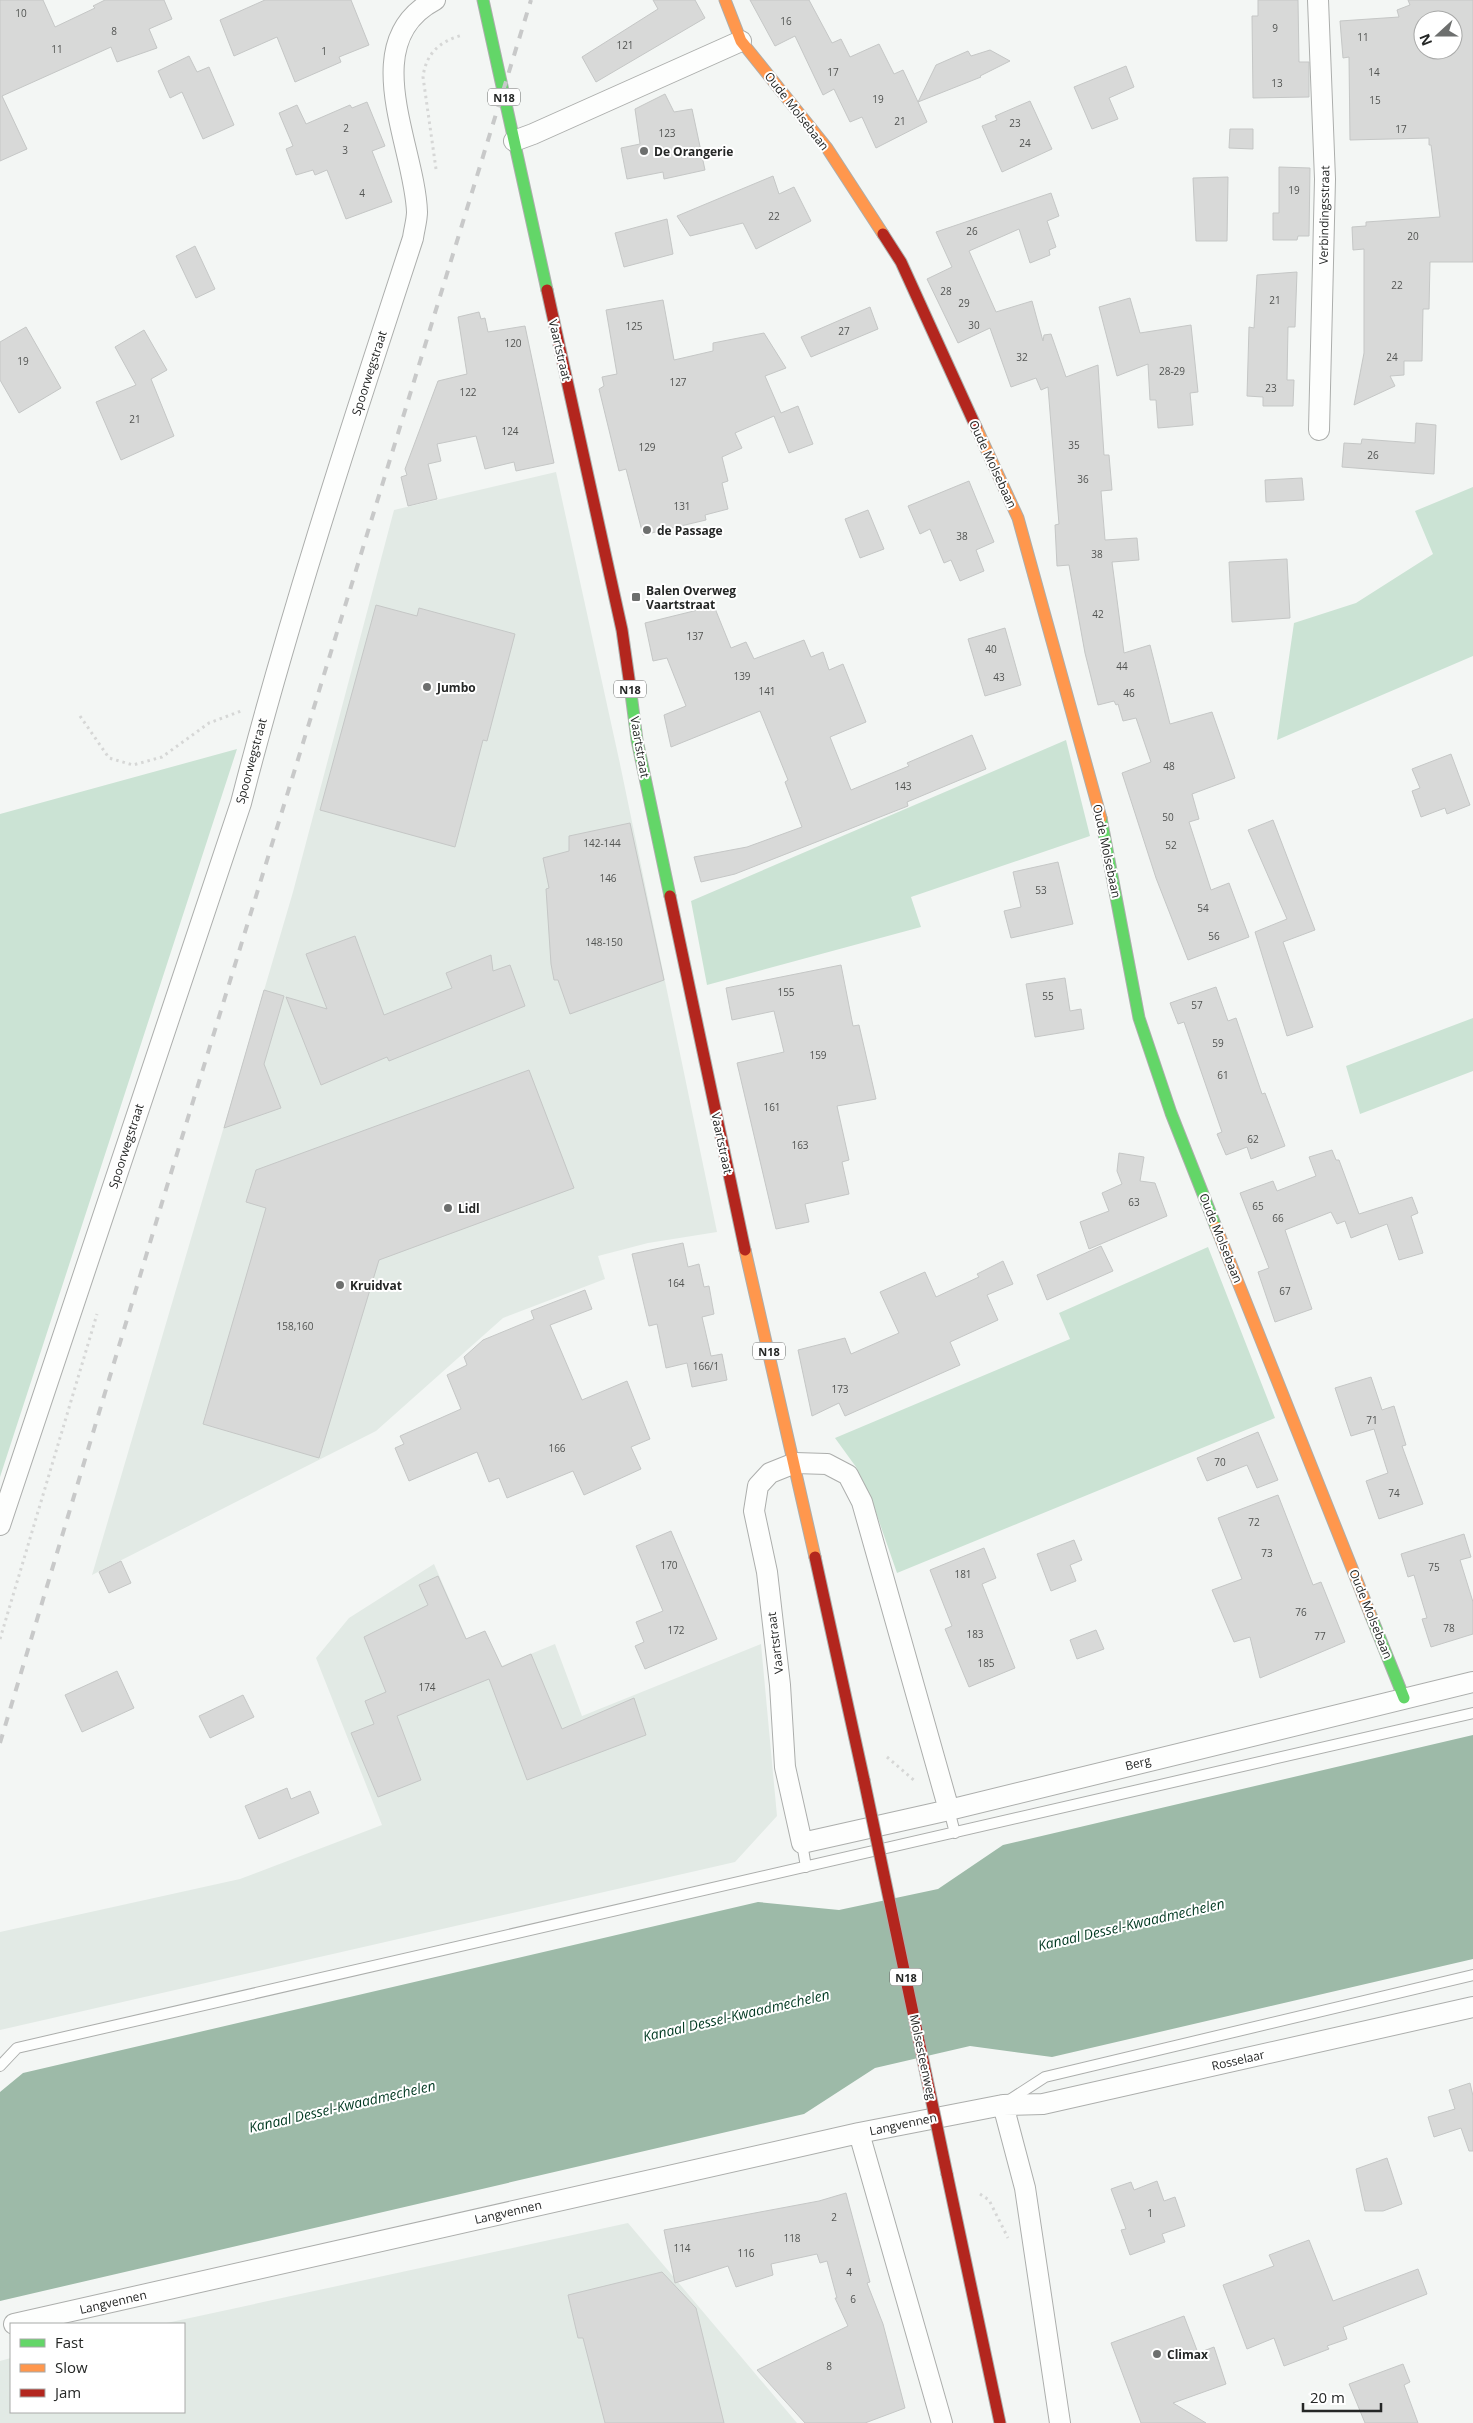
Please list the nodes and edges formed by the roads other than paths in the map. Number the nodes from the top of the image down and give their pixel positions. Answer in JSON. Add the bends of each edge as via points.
{"nodes":[{"id":1,"x":435,"y":0,"type":"edge"},
{"id":2,"x":483,"y":0,"type":"edge"},
{"id":3,"x":725,"y":0,"type":"edge"},
{"id":4,"x":1318,"y":0,"type":"edge"},
{"id":5,"x":741,"y":41,"type":"junction"},
{"id":6,"x":514,"y":141,"type":"junction"},
{"id":7,"x":1319,"y":430,"type":"dead end"},
{"id":8,"x":795,"y":1463,"type":"junction"},
{"id":9,"x":0,"y":1524,"type":"edge"},
{"id":10,"x":1473,"y":1682,"type":"edge"},
{"id":11,"x":1404,"y":1698,"type":"junction"},
{"id":12,"x":1473,"y":1714,"type":"edge"},
{"id":13,"x":864,"y":1780,"type":"joint"},
{"id":14,"x":950,"y":1810,"type":"junction"},
{"id":15,"x":956,"y":1833,"type":"junction"},
{"id":16,"x":802,"y":1843,"type":"junction"},
{"id":17,"x":806,"y":1867,"type":"junction"},
{"id":18,"x":1473,"y":1976,"type":"edge"},
{"id":19,"x":1473,"y":2007,"type":"edge"},
{"id":20,"x":0,"y":2066,"type":"edge"},
{"id":21,"x":1003,"y":2104,"type":"junction"},
{"id":22,"x":859,"y":2133,"type":"junction"},
{"id":23,"x":16,"y":2323,"type":"edge"},
{"id":24,"x":942,"y":2423,"type":"edge"},
{"id":25,"x":1000,"y":2423,"type":"edge"},
{"id":26,"x":1060,"y":2423,"type":"edge"}],
"edges":[{"from":1,"to":9,"type":"street","name":"Spoorwegstraat","via":[[404,28],[396,43],[393,62],[394,86],[417,212],[413,238],[324,510],[267,701],[241,803]]},
{"from":2,"to":6,"type":"main road","name":"Vaartstraat","number":"N18"},
{"from":3,"to":5,"type":"main road","name":"Oude Molsebaan"},
{"from":4,"to":7,"type":"street","name":"Verbindingsstraat","via":[[1325,179]]},
{"from":5,"to":6,"type":"street"},
{"from":5,"to":11,"type":"main road","name":"Oude Molsebaan","via":[[826,148],[900,262],[1018,518],[1107,842],[1139,1018],[1171,1113]]},
{"from":6,"to":8,"type":"main road","name":"Vaartstraat","number":"N18","via":[[622,630],[637,740],[742,1238]]},
{"from":8,"to":13,"type":"main road","name":"Vaartstraat","number":"N18"},
{"from":8,"to":14,"type":"street","name":"Vaartstraat","via":[[827,1464],[848,1475],[862,1502]]},
{"from":8,"to":16,"type":"street","name":"Vaartstraat","via":[[770,1474],[758,1486],[754,1511],[767,1572],[780,1685],[785,1767]]},
{"from":10,"to":11,"type":"street","name":"Berg"},
{"from":11,"to":14,"type":"street","name":"Berg"},
{"from":12,"to":15,"type":"lane"},
{"from":13,"to":25,"type":"main road","name":"Molsesteenweg","number":"N18","bridge":true},
{"from":14,"to":15,"type":"lane"},
{"from":14,"to":16,"type":"street","name":"Berg"},
{"from":15,"to":17,"type":"lane"},
{"from":16,"to":17,"type":"lane"},
{"from":17,"to":20,"type":"lane","via":[[17,2048]]},
{"from":18,"to":21,"type":"lane","via":[[1044,2077]]},
{"from":19,"to":21,"type":"street","name":"Rosselaar","via":[[1043,2104]]},
{"from":21,"to":22,"type":"street","name":"Langvennen"},
{"from":21,"to":26,"type":"street","via":[[1025,2188]]},
{"from":22,"to":23,"type":"street","name":"Langvennen"},
{"from":22,"to":24,"type":"street"}]}
